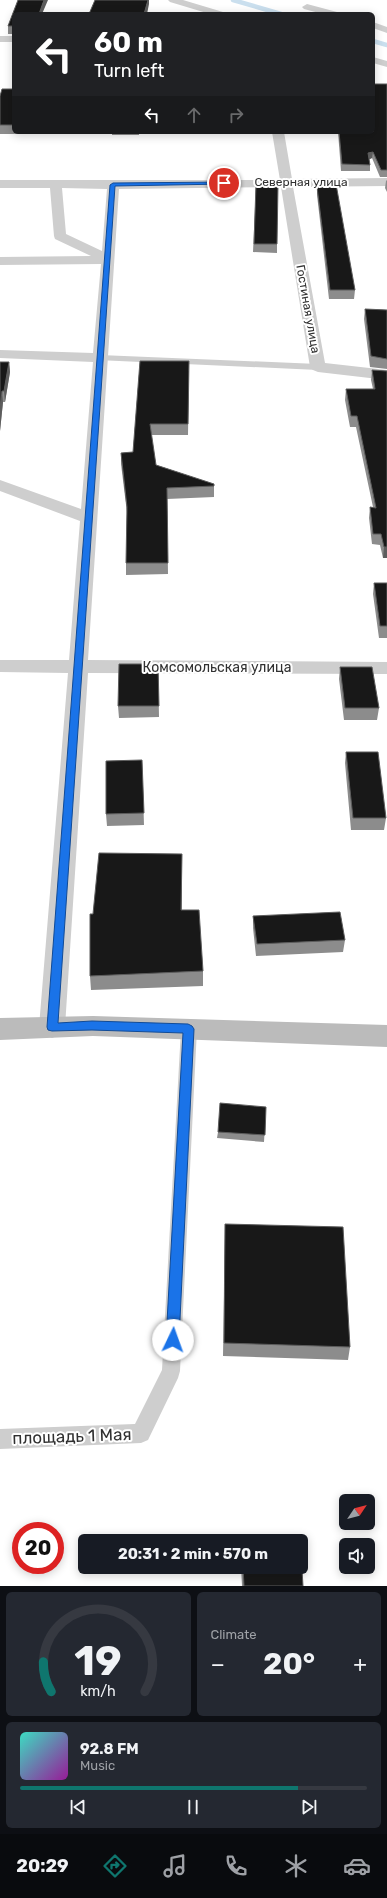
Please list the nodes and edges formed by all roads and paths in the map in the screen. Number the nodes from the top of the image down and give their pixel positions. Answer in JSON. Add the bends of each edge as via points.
{"nodes":[{"id":1,"x":173,"y":0,"type":"edge"},
{"id":2,"x":308,"y":7,"type":"dead end"},
{"id":3,"x":213,"y":12,"type":"edge"},
{"id":4,"x":327,"y":12,"type":"edge"},
{"id":5,"x":375,"y":26,"type":"edge"},
{"id":6,"x":387,"y":30,"type":"edge"},
{"id":7,"x":0,"y":39,"type":"edge"},
{"id":8,"x":12,"y":39,"type":"edge"},
{"id":9,"x":375,"y":61,"type":"edge"},
{"id":10,"x":387,"y":64,"type":"edge"},
{"id":11,"x":278,"y":134,"type":"edge"},
{"id":12,"x":287,"y":182,"type":"junction"},
{"id":13,"x":387,"y":182,"type":"edge"},
{"id":14,"x":0,"y":184,"type":"edge"},
{"id":15,"x":56,"y":184,"type":"junction"},
{"id":16,"x":113,"y":185,"type":"junction"},
{"id":17,"x":107,"y":260,"type":"junction"},
{"id":18,"x":0,"y":261,"type":"edge"},
{"id":19,"x":0,"y":354,"type":"edge"},
{"id":20,"x":100,"y":358,"type":"junction"},
{"id":21,"x":318,"y":367,"type":"junction"},
{"id":22,"x":387,"y":375,"type":"edge"},
{"id":23,"x":0,"y":485,"type":"edge"},
{"id":24,"x":89,"y":518,"type":"junction"},
{"id":25,"x":0,"y":666,"type":"edge"},
{"id":26,"x":78,"y":667,"type":"junction"},
{"id":27,"x":387,"y":668,"type":"edge"},
{"id":28,"x":52,"y":1027,"type":"junction"},
{"id":29,"x":0,"y":1029,"type":"edge"},
{"id":30,"x":188,"y":1029,"type":"junction"},
{"id":31,"x":387,"y":1036,"type":"edge"},
{"id":32,"x":0,"y":1439,"type":"edge"}],
"edges":[{"from":1,"to":3,"type":"street"},
{"from":2,"to":4,"type":"street"},
{"from":5,"to":6,"type":"street"},
{"from":7,"to":8,"type":"street"},
{"from":9,"to":10,"type":"street"},
{"from":11,"to":12,"type":"street","name":"Гостиная улица"},
{"from":12,"to":13,"type":"street","name":"Северная улица"},
{"from":12,"to":16,"type":"street","name":"Северная улица"},
{"from":12,"to":21,"type":"street","name":"Гостиная улица"},
{"from":14,"to":15,"type":"street","name":"Северная улица"},
{"from":15,"to":16,"type":"street","name":"Северная улица"},
{"from":15,"to":17,"type":"street","via":[[60,236]]},
{"from":16,"to":17,"type":"street"},
{"from":17,"to":18,"type":"street"},
{"from":17,"to":20,"type":"street"},
{"from":19,"to":20,"type":"street"},
{"from":20,"to":21,"type":"lane"},
{"from":20,"to":24,"type":"street"},
{"from":21,"to":22,"type":"street","name":"Гостиная улица"},
{"from":23,"to":24,"type":"street"},
{"from":24,"to":26,"type":"street"},
{"from":25,"to":26,"type":"street","name":"Комсомольская улица"},
{"from":26,"to":27,"type":"street","name":"Комсомольская улица"},
{"from":26,"to":28,"type":"street"},
{"from":28,"to":29,"type":"street"},
{"from":28,"to":30,"type":"street"},
{"from":30,"to":31,"type":"street"},
{"from":30,"to":32,"type":"lane","name":"площадь 1 Мая","via":[[171,1371],[141,1433]]}]}
